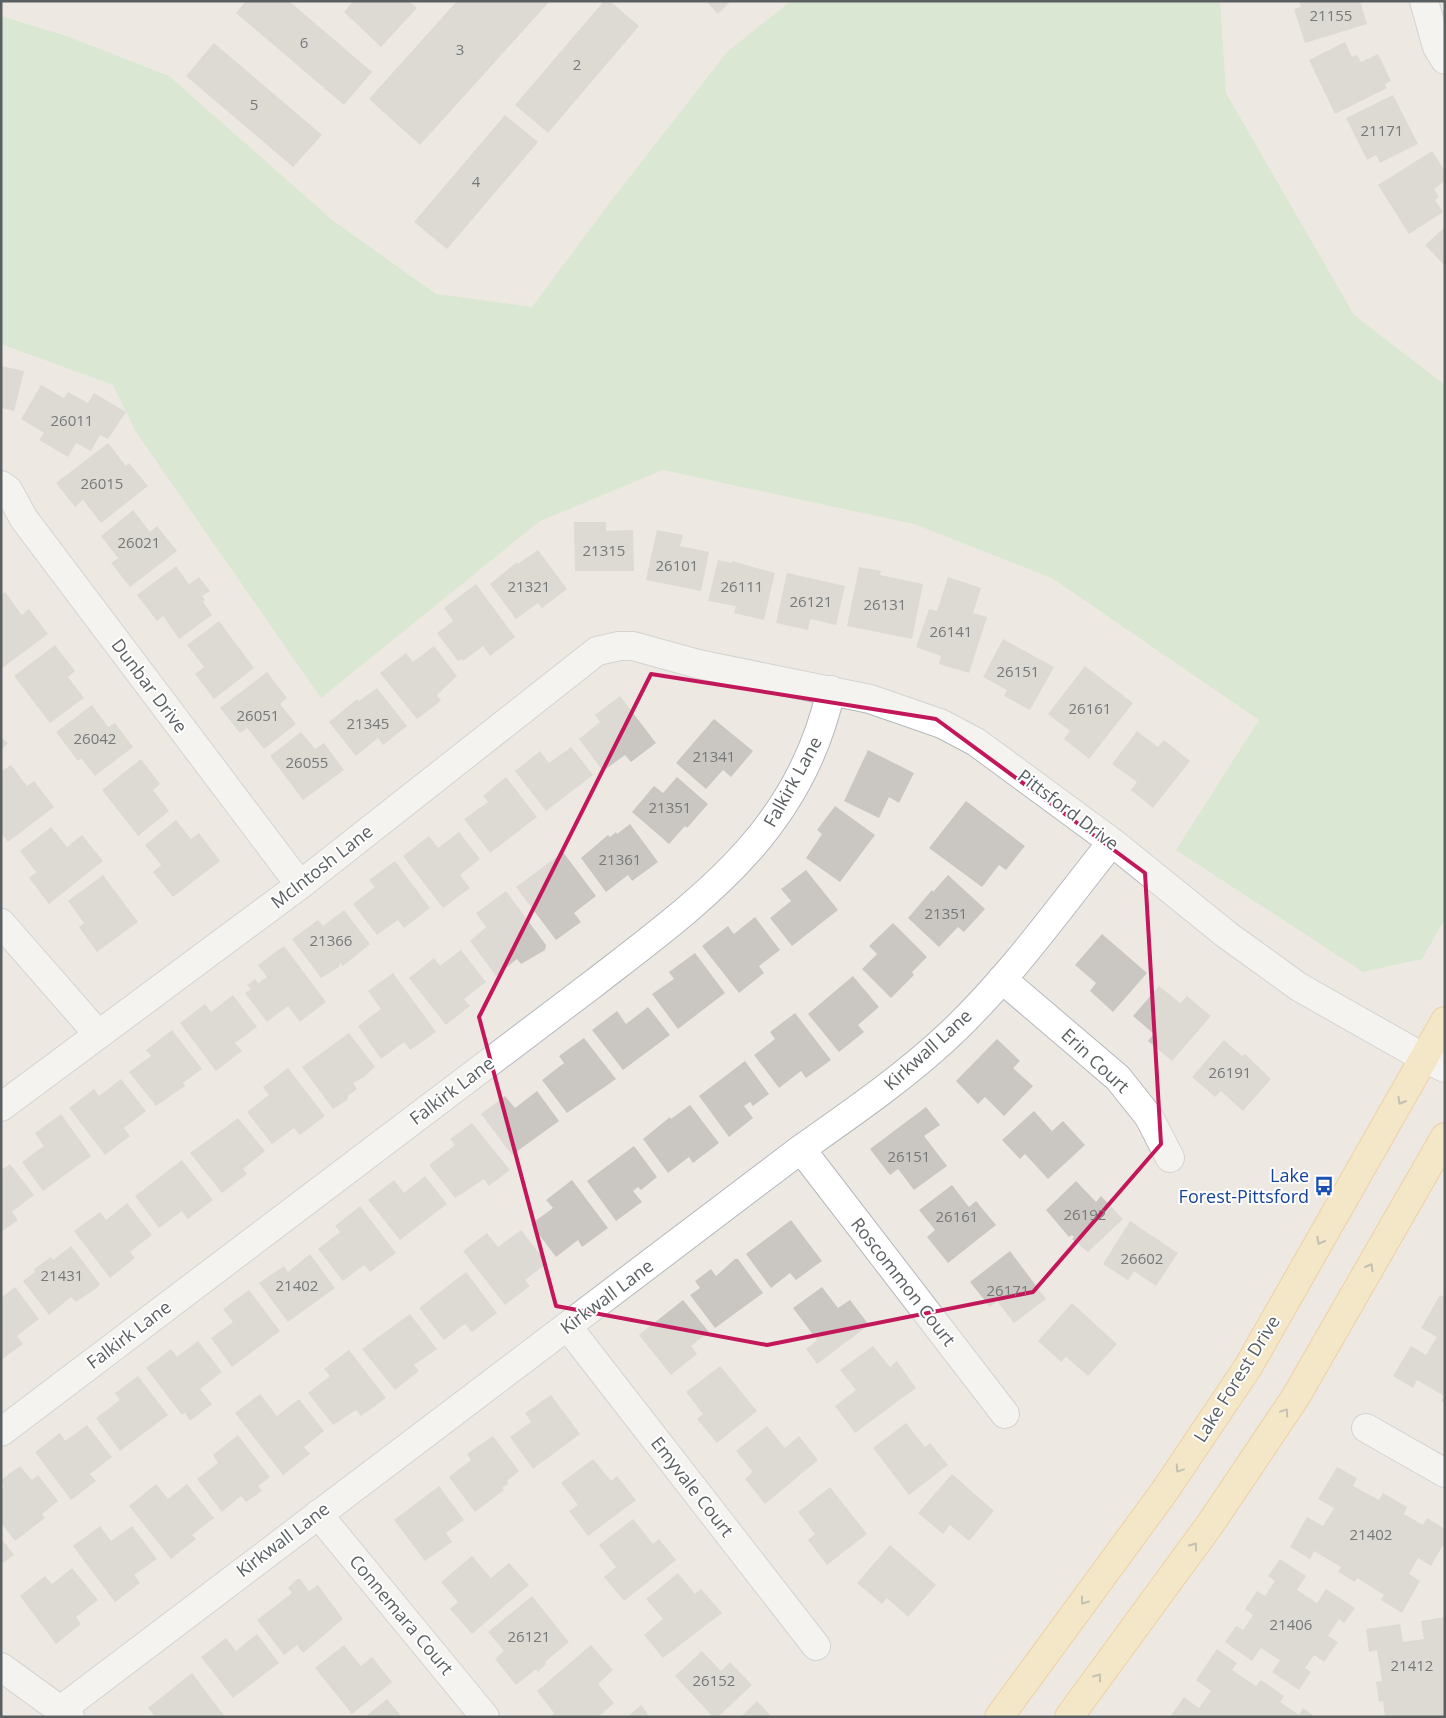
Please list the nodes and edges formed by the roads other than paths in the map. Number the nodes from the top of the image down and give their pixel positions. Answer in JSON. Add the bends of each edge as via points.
{"nodes":[{"id":1,"x":1424,"y":1,"type":"edge"},
{"id":2,"x":1445,"y":60,"type":"edge"},
{"id":3,"x":1,"y":485,"type":"edge"},
{"id":4,"x":647,"y":650,"type":"joint"},
{"id":5,"x":831,"y":690,"type":"junction"},
{"id":6,"x":1112,"y":842,"type":"junction"},
{"id":7,"x":300,"y":885,"type":"junction"},
{"id":8,"x":1,"y":923,"type":"edge"},
{"id":9,"x":1002,"y":979,"type":"junction"},
{"id":10,"x":1445,"y":1022,"type":"edge"},
{"id":11,"x":98,"y":1034,"type":"junction"},
{"id":12,"x":1435,"y":1063,"type":"edge"},
{"id":13,"x":1,"y":1107,"type":"edge"},
{"id":14,"x":1445,"y":1137,"type":"edge"},
{"id":15,"x":802,"y":1149,"type":"junction"},
{"id":16,"x":1170,"y":1158,"type":"dead end"},
{"id":17,"x":568,"y":1327,"type":"junction"},
{"id":18,"x":1006,"y":1414,"type":"dead end"},
{"id":19,"x":1366,"y":1428,"type":"dead end"},
{"id":20,"x":1,"y":1432,"type":"edge"},
{"id":21,"x":1445,"y":1473,"type":"edge"},
{"id":22,"x":318,"y":1514,"type":"junction"},
{"id":23,"x":816,"y":1646,"type":"dead end"},
{"id":24,"x":1,"y":1667,"type":"edge"},
{"id":25,"x":66,"y":1713,"type":"edge"},
{"id":26,"x":485,"y":1717,"type":"edge"},
{"id":27,"x":999,"y":1717,"type":"edge"},
{"id":28,"x":1069,"y":1717,"type":"edge"}],
"edges":[{"from":1,"to":2,"type":"street"},
{"from":3,"to":7,"type":"street","name":"Dunbar Drive","via":[[8,490],[24,519]]},
{"from":4,"to":5,"type":"street","name":"Pittsford Drive","via":[[698,664]]},
{"from":4,"to":7,"type":"street","name":"McIntosh Lane","via":[[620,646],[597,651]]},
{"from":5,"to":6,"type":"street","name":"Pittsford Drive","via":[[908,710],[976,742]]},
{"from":5,"to":20,"type":"street","name":"Falkirk Lane","via":[[823,726],[789,797],[765,833],[711,889],[593,984]]},
{"from":6,"to":9,"type":"street","name":"Kirkwall Lane"},
{"from":6,"to":12,"type":"street","name":"Pittsford Drive","via":[[1228,936],[1299,987]]},
{"from":7,"to":11,"type":"street","name":"McIntosh Lane"},
{"from":8,"to":11,"type":"street"},
{"from":9,"to":15,"type":"street","name":"Kirkwall Lane","via":[[949,1035],[888,1088]]},
{"from":9,"to":16,"type":"street","name":"Erin Court","via":[[1118,1078],[1148,1117]]},
{"from":10,"to":12,"type":"main road","name":"Lake Forest Drive"},
{"from":11,"to":13,"type":"street","name":"McIntosh Lane"},
{"from":12,"to":27,"type":"main road","name":"Lake Forest Drive","one_way":true,"via":[[1248,1366],[1164,1492]]},
{"from":28,"to":14,"type":"main road","one_way":true,"via":[[1211,1522],[1295,1398]]},
{"from":15,"to":17,"type":"street","name":"Kirkwall Lane"},
{"from":15,"to":18,"type":"street","name":"Roscommon Court"},
{"from":17,"to":22,"type":"street","name":"Kirkwall Lane"},
{"from":17,"to":23,"type":"street","name":"Emyvale Court"},
{"from":19,"to":21,"type":"street"},
{"from":22,"to":25,"type":"street","name":"Kirkwall Lane"},
{"from":22,"to":26,"type":"street","name":"Connemara Court"},
{"from":24,"to":25,"type":"street"}]}
